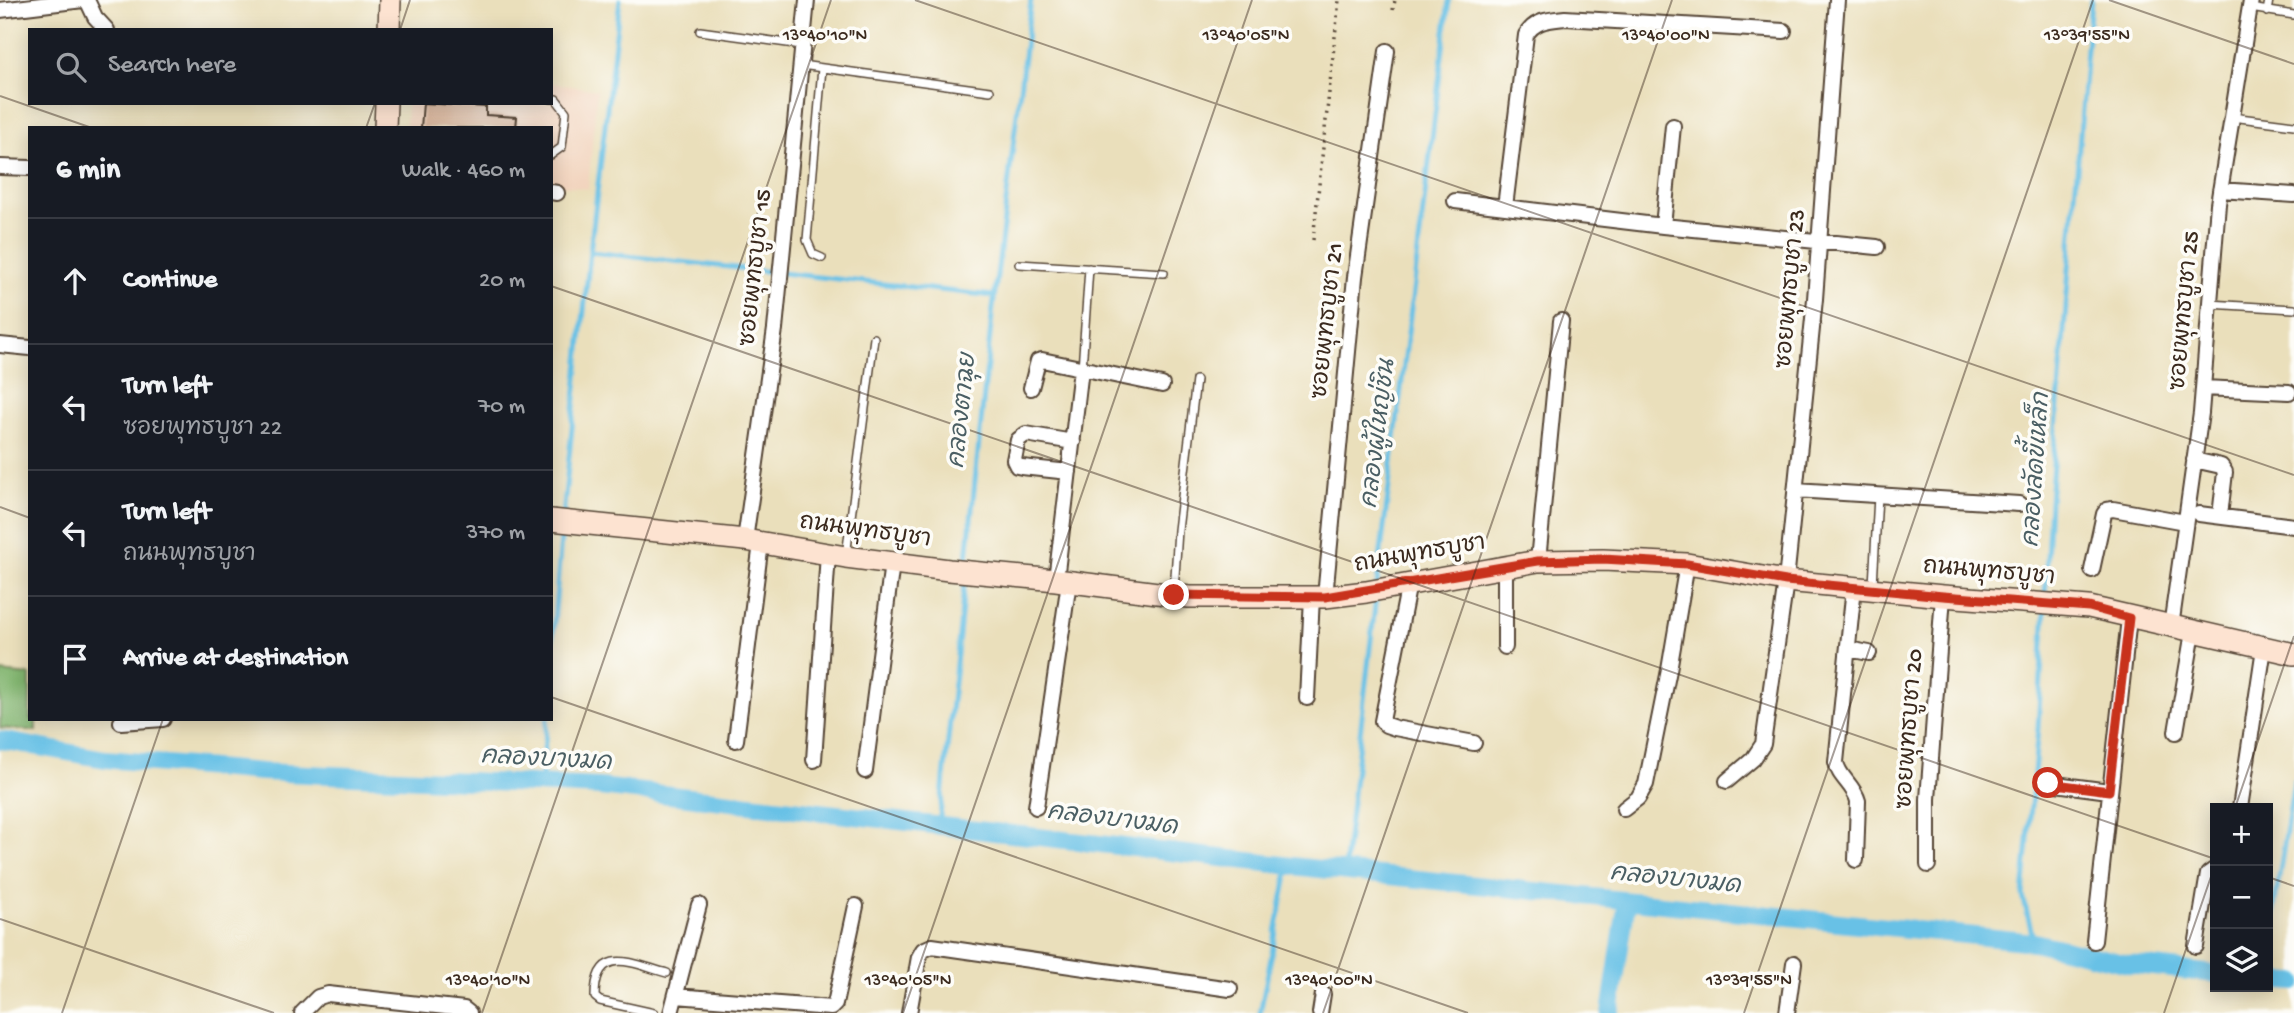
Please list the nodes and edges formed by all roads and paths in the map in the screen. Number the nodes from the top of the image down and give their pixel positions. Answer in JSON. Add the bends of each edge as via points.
{"nodes":[{"id":1,"x":85,"y":0,"type":"edge"},
{"id":2,"x":390,"y":0,"type":"edge"},
{"id":3,"x":807,"y":0,"type":"edge"},
{"id":4,"x":1339,"y":0,"type":"edge"},
{"id":5,"x":1395,"y":0,"type":"edge"},
{"id":6,"x":1837,"y":0,"type":"edge"},
{"id":7,"x":2269,"y":0,"type":"edge"},
{"id":8,"x":2250,"y":4,"type":"edge"},
{"id":9,"x":0,"y":10,"type":"edge"},
{"id":10,"x":1394,"y":10,"type":"dead end"},
{"id":11,"x":2267,"y":12,"type":"junction"},
{"id":12,"x":2294,"y":15,"type":"edge"},
{"id":13,"x":105,"y":28,"type":"edge"},
{"id":14,"x":389,"y":28,"type":"edge"},
{"id":15,"x":701,"y":31,"type":"dead end"},
{"id":16,"x":1784,"y":31,"type":"dead end"},
{"id":17,"x":803,"y":45,"type":"junction"},
{"id":18,"x":1387,"y":51,"type":"dead end"},
{"id":19,"x":801,"y":65,"type":"junction"},
{"id":20,"x":822,"y":68,"type":"junction"},
{"id":21,"x":990,"y":91,"type":"dead end"},
{"id":22,"x":553,"y":99,"type":"edge"},
{"id":23,"x":386,"y":105,"type":"edge"},
{"id":24,"x":2232,"y":117,"type":"junction"},
{"id":25,"x":2294,"y":125,"type":"edge"},
{"id":26,"x":385,"y":126,"type":"edge"},
{"id":27,"x":1673,"y":126,"type":"dead end"},
{"id":28,"x":553,"y":154,"type":"edge"},
{"id":29,"x":0,"y":167,"type":"edge"},
{"id":30,"x":28,"y":168,"type":"edge"},
{"id":31,"x":2220,"y":190,"type":"junction"},
{"id":32,"x":2294,"y":195,"type":"edge"},
{"id":33,"x":1455,"y":201,"type":"dead end"},
{"id":34,"x":1505,"y":207,"type":"junction"},
{"id":35,"x":1663,"y":226,"type":"junction"},
{"id":36,"x":1313,"y":240,"type":"dead end"},
{"id":37,"x":1820,"y":242,"type":"junction"},
{"id":38,"x":1877,"y":247,"type":"dead end"},
{"id":39,"x":822,"y":258,"type":"dead end"},
{"id":40,"x":1018,"y":264,"type":"dead end"},
{"id":41,"x":1089,"y":268,"type":"junction"},
{"id":42,"x":1164,"y":273,"type":"dead end"},
{"id":43,"x":2210,"y":304,"type":"junction"},
{"id":44,"x":2294,"y":309,"type":"edge"},
{"id":45,"x":1561,"y":321,"type":"dead end"},
{"id":46,"x":874,"y":338,"type":"dead end"},
{"id":47,"x":0,"y":345,"type":"edge"},
{"id":48,"x":28,"y":348,"type":"edge"},
{"id":49,"x":1082,"y":369,"type":"junction"},
{"id":50,"x":1196,"y":380,"type":"dead end"},
{"id":51,"x":1162,"y":385,"type":"dead end"},
{"id":52,"x":1031,"y":388,"type":"dead end"},
{"id":53,"x":2203,"y":388,"type":"junction"},
{"id":54,"x":2290,"y":392,"type":"dead end"},
{"id":55,"x":1073,"y":442,"type":"junction"},
{"id":56,"x":2194,"y":460,"type":"junction"},
{"id":57,"x":1069,"y":472,"type":"junction"},
{"id":58,"x":1795,"y":490,"type":"junction"},
{"id":59,"x":1878,"y":495,"type":"junction"},
{"id":60,"x":2020,"y":504,"type":"dead end"},
{"id":61,"x":2199,"y":514,"type":"dead end"},
{"id":62,"x":2220,"y":516,"type":"junction"},
{"id":63,"x":553,"y":520,"type":"edge"},
{"id":64,"x":2185,"y":522,"type":"junction"},
{"id":65,"x":2294,"y":526,"type":"edge"},
{"id":66,"x":753,"y":541,"type":"junction"},
{"id":67,"x":837,"y":555,"type":"junction"},
{"id":68,"x":1538,"y":561,"type":"junction"},
{"id":69,"x":892,"y":563,"type":"junction"},
{"id":70,"x":1687,"y":564,"type":"junction"},
{"id":71,"x":1505,"y":567,"type":"junction"},
{"id":72,"x":2092,"y":570,"type":"dead end"},
{"id":73,"x":1063,"y":581,"type":"junction"},
{"id":74,"x":1786,"y":581,"type":"junction"},
{"id":75,"x":1400,"y":585,"type":"junction"},
{"id":76,"x":1863,"y":588,"type":"junction"},
{"id":77,"x":1174,"y":595,"type":"junction"},
{"id":78,"x":1943,"y":596,"type":"junction"},
{"id":79,"x":1319,"y":597,"type":"junction"},
{"id":80,"x":2129,"y":618,"type":"junction"},
{"id":81,"x":2171,"y":627,"type":"junction"},
{"id":82,"x":2193,"y":632,"type":"junction"},
{"id":83,"x":1505,"y":647,"type":"dead end"},
{"id":84,"x":2264,"y":648,"type":"junction"},
{"id":85,"x":1847,"y":649,"type":"junction"},
{"id":86,"x":1868,"y":653,"type":"dead end"},
{"id":87,"x":2294,"y":654,"type":"edge"},
{"id":88,"x":1307,"y":698,"type":"dead end"},
{"id":89,"x":135,"y":721,"type":"edge"},
{"id":90,"x":121,"y":722,"type":"dead end"},
{"id":91,"x":2176,"y":732,"type":"dead end"},
{"id":92,"x":736,"y":740,"type":"dead end"},
{"id":93,"x":1475,"y":743,"type":"dead end"},
{"id":94,"x":814,"y":760,"type":"dead end"},
{"id":95,"x":865,"y":771,"type":"dead end"},
{"id":96,"x":1727,"y":781,"type":"dead end"},
{"id":97,"x":2048,"y":783,"type":"dead end"},
{"id":98,"x":2109,"y":791,"type":"junction"},
{"id":99,"x":2241,"y":803,"type":"edge"},
{"id":100,"x":1036,"y":807,"type":"dead end"},
{"id":101,"x":1624,"y":809,"type":"dead end"},
{"id":102,"x":1856,"y":860,"type":"dead end"},
{"id":103,"x":1928,"y":865,"type":"dead end"},
{"id":104,"x":2210,"y":873,"type":"edge"},
{"id":105,"x":699,"y":905,"type":"dead end"},
{"id":106,"x":856,"y":906,"type":"dead end"},
{"id":107,"x":2094,"y":941,"type":"dead end"},
{"id":108,"x":2196,"y":946,"type":"dead end"},
{"id":109,"x":1794,"y":963,"type":"dead end"},
{"id":110,"x":667,"y":973,"type":"dead end"},
{"id":111,"x":1230,"y":989,"type":"dead end"},
{"id":112,"x":1323,"y":994,"type":"dead end"},
{"id":113,"x":676,"y":996,"type":"junction"},
{"id":114,"x":302,"y":1013,"type":"edge"},
{"id":115,"x":469,"y":1013,"type":"edge"},
{"id":116,"x":654,"y":1013,"type":"edge"},
{"id":117,"x":671,"y":1013,"type":"edge"},
{"id":118,"x":909,"y":1013,"type":"edge"},
{"id":119,"x":1321,"y":1013,"type":"edge"},
{"id":120,"x":1787,"y":1013,"type":"edge"}],
"edges":[{"from":1,"to":9,"type":"street"},
{"from":1,"to":13,"type":"street"},
{"from":2,"to":14,"type":"main road"},
{"from":3,"to":17,"type":"street","name":"ซอยพุทธบูชา 15"},
{"from":4,"to":36,"type":"path"},
{"from":5,"to":10,"type":"path"},
{"from":6,"to":37,"type":"street","name":"ซอยพุทธบูชา 23"},
{"from":7,"to":11,"type":"lane"},
{"from":8,"to":11,"type":"lane"},
{"from":8,"to":24,"type":"street","name":"ซอยพุทธบูชา 25"},
{"from":11,"to":12,"type":"lane"},
{"from":15,"to":17,"type":"lane"},
{"from":16,"to":34,"type":"street","via":[[1565,18],[1531,26],[1526,36]]},
{"from":17,"to":19,"type":"street","name":"ซอยพุทธบูชา 15"},
{"from":18,"to":79,"type":"street","name":"ซอยพุทธบูชา 21","via":[[1355,277]]},
{"from":19,"to":20,"type":"lane"},
{"from":19,"to":66,"type":"street","name":"ซอยพุทธบูชา 15"},
{"from":20,"to":21,"type":"lane"},
{"from":20,"to":39,"type":"lane","via":[[807,240],[813,254]]},
{"from":22,"to":28,"type":"lane","via":[[566,112],[562,147]]},
{"from":23,"to":26,"type":"main road"},
{"from":24,"to":25,"type":"lane"},
{"from":24,"to":31,"type":"street","name":"ซอยพุทธบูชา 25"},
{"from":27,"to":35,"type":"street"},
{"from":29,"to":30,"type":"street"},
{"from":31,"to":32,"type":"street"},
{"from":31,"to":43,"type":"street","name":"ซอยพุทธบูชา 25"},
{"from":33,"to":34,"type":"street"},
{"from":34,"to":35,"type":"street"},
{"from":35,"to":37,"type":"street"},
{"from":37,"to":38,"type":"street"},
{"from":37,"to":58,"type":"street","name":"ซอยพุทธบูชา 23"},
{"from":40,"to":41,"type":"lane"},
{"from":41,"to":42,"type":"lane"},
{"from":41,"to":49,"type":"lane"},
{"from":43,"to":44,"type":"lane"},
{"from":43,"to":53,"type":"street","name":"ซอยพุทธบูชา 25"},
{"from":45,"to":68,"type":"street"},
{"from":46,"to":67,"type":"lane"},
{"from":47,"to":48,"type":"street"},
{"from":49,"to":51,"type":"street"},
{"from":49,"to":52,"type":"street","via":[[1042,359]]},
{"from":49,"to":55,"type":"street"},
{"from":50,"to":77,"type":"lane"},
{"from":53,"to":54,"type":"street"},
{"from":53,"to":56,"type":"street","name":"ซอยพุทธบูชา 25"},
{"from":55,"to":57,"type":"street"},
{"from":55,"to":57,"type":"street","via":[[1026,434],[1018,440],[1014,460],[1017,466]]},
{"from":56,"to":62,"type":"street","via":[[2221,466],[2225,472]]},
{"from":56,"to":64,"type":"street","name":"ซอยพุทธบูชา 25"},
{"from":57,"to":73,"type":"street"},
{"from":58,"to":59,"type":"street"},
{"from":58,"to":74,"type":"street","name":"ซอยพุทธบูชา 23"},
{"from":59,"to":60,"type":"street"},
{"from":59,"to":76,"type":"lane"},
{"from":61,"to":62,"type":"street"},
{"from":62,"to":65,"type":"street"},
{"from":63,"to":66,"type":"main road","name":"ถนนพุทธบูชา"},
{"from":64,"to":72,"type":"street","via":[[2107,510]]},
{"from":64,"to":81,"type":"street","name":"ซอยพุทธบูชา 25"},
{"from":66,"to":67,"type":"main road","name":"ถนนพุทธบูชา"},
{"from":66,"to":92,"type":"street","name":"ซอยพุทธบูชา 15"},
{"from":67,"to":69,"type":"main road","name":"ถนนพุทธบูชา"},
{"from":67,"to":94,"type":"street"},
{"from":68,"to":70,"type":"main road","name":"ถนนพุทธบูชา"},
{"from":68,"to":71,"type":"main road","name":"ถนนพุทธบูชา"},
{"from":69,"to":73,"type":"main road","name":"ถนนพุทธบูชา"},
{"from":69,"to":95,"type":"street"},
{"from":70,"to":74,"type":"main road","name":"ถนนพุทธบูชา"},
{"from":70,"to":101,"type":"street","via":[[1646,784]]},
{"from":71,"to":75,"type":"main road","name":"ถนนพุทธบูชา"},
{"from":71,"to":83,"type":"street"},
{"from":73,"to":77,"type":"main road","name":"ถนนพุทธบูชา"},
{"from":73,"to":100,"type":"street"},
{"from":74,"to":76,"type":"main road","name":"ถนนพุทธบูชา"},
{"from":74,"to":96,"type":"street","name":"ซอยพุทธบูชา 23","via":[[1763,744]]},
{"from":75,"to":79,"type":"main road","name":"ถนนพุทธบูชา"},
{"from":75,"to":93,"type":"street","via":[[1382,720],[1395,728]]},
{"from":76,"to":78,"type":"main road","name":"ถนนพุทธบูชา"},
{"from":76,"to":85,"type":"street"},
{"from":77,"to":79,"type":"main road","name":"ถนนพุทธบูชา"},
{"from":78,"to":80,"type":"main road","name":"ถนนพุทธบูชา","via":[[2089,607]]},
{"from":78,"to":103,"type":"street","name":"ซอยพุทธบูชา 20","via":[[1928,799]]},
{"from":79,"to":88,"type":"street","name":"ซอยพุทธบูชา 21"},
{"from":80,"to":81,"type":"main road","name":"ถนนพุทธบูชา"},
{"from":80,"to":98,"type":"street"},
{"from":81,"to":82,"type":"main road","name":"ถนนพุทธบูชา"},
{"from":82,"to":84,"type":"main road","name":"ถนนพุทธบูชา"},
{"from":82,"to":91,"type":"street"},
{"from":84,"to":87,"type":"main road","name":"ถนนพุทธบูชา"},
{"from":84,"to":99,"type":"street"},
{"from":85,"to":86,"type":"street"},
{"from":85,"to":102,"type":"street","via":[[1836,762],[1858,801]]},
{"from":89,"to":90,"type":"street"},
{"from":97,"to":98,"type":"street"},
{"from":98,"to":107,"type":"street"},
{"from":104,"to":108,"type":"street"},
{"from":105,"to":113,"type":"street"},
{"from":106,"to":113,"type":"street","via":[[831,1008]]},
{"from":109,"to":120,"type":"street"},
{"from":110,"to":116,"type":"lane","via":[[611,961],[602,969],[595,989],[600,1001]]},
{"from":111,"to":118,"type":"street","via":[[932,946],[919,957]]},
{"from":112,"to":119,"type":"street"},
{"from":113,"to":117,"type":"street"},
{"from":114,"to":115,"type":"street","via":[[328,993],[410,1001]]}]}
